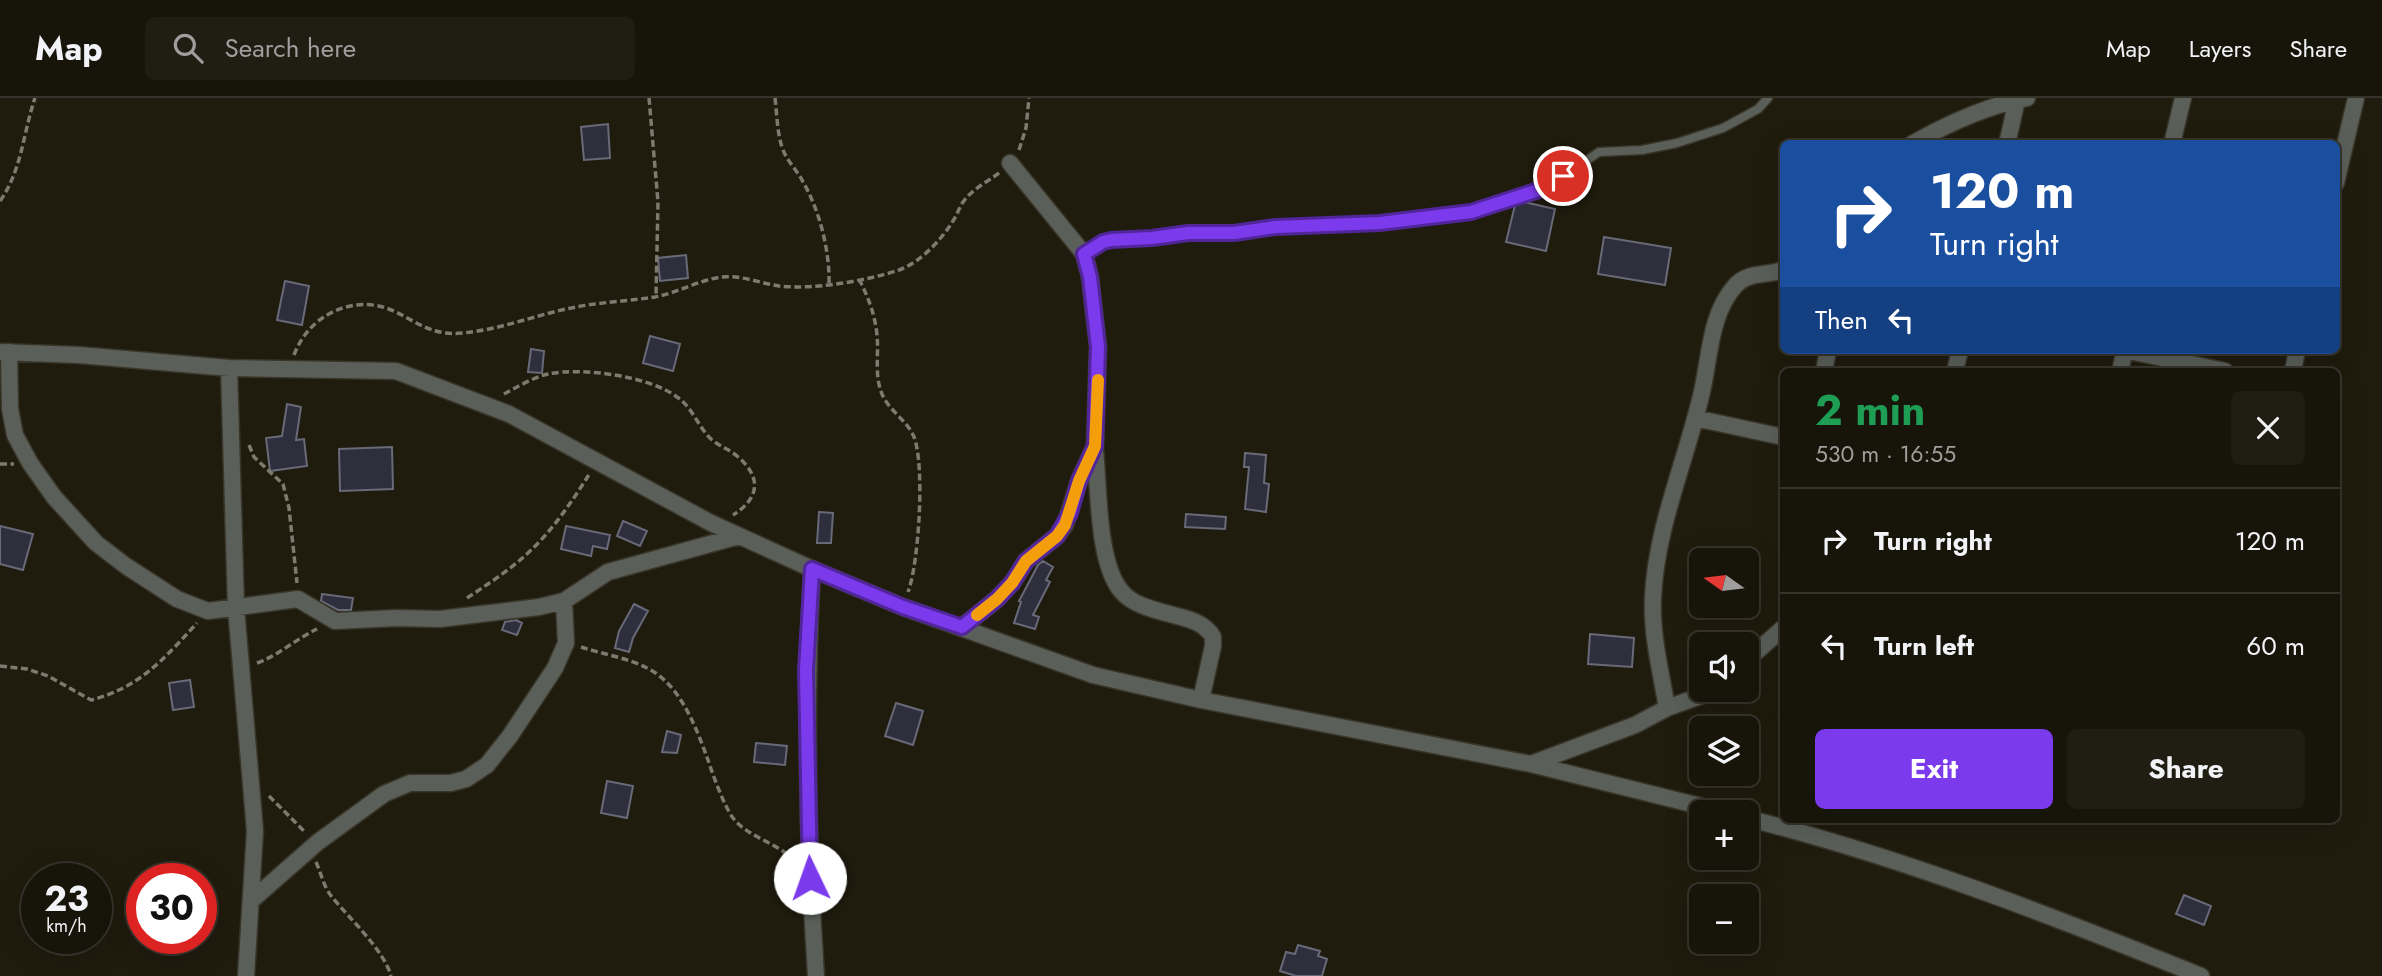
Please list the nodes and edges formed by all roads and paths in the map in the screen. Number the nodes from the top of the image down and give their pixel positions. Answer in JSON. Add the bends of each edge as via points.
{"nodes":[{"id":1,"x":35,"y":98,"type":"edge"},
{"id":2,"x":649,"y":98,"type":"edge"},
{"id":3,"x":775,"y":98,"type":"edge"},
{"id":4,"x":1030,"y":98,"type":"edge"},
{"id":5,"x":1768,"y":98,"type":"edge"},
{"id":6,"x":2183,"y":98,"type":"edge"},
{"id":7,"x":2356,"y":98,"type":"edge"},
{"id":8,"x":2022,"y":99,"type":"edge"},
{"id":9,"x":1919,"y":140,"type":"edge"},
{"id":10,"x":2008,"y":140,"type":"edge"},
{"id":11,"x":2173,"y":140,"type":"edge"},
{"id":12,"x":1010,"y":163,"type":"junction"},
{"id":13,"x":2340,"y":166,"type":"edge"},
{"id":14,"x":0,"y":201,"type":"edge"},
{"id":15,"x":1084,"y":254,"type":"junction"},
{"id":16,"x":1780,"y":271,"type":"edge"},
{"id":17,"x":859,"y":279,"type":"junction"},
{"id":18,"x":828,"y":286,"type":"junction"},
{"id":19,"x":656,"y":296,"type":"junction"},
{"id":20,"x":4,"y":352,"type":"edge"},
{"id":21,"x":2144,"y":354,"type":"edge"},
{"id":22,"x":229,"y":368,"type":"junction"},
{"id":23,"x":2211,"y":368,"type":"edge"},
{"id":24,"x":289,"y":369,"type":"junction"},
{"id":25,"x":486,"y":405,"type":"junction"},
{"id":26,"x":1695,"y":418,"type":"junction"},
{"id":27,"x":1780,"y":436,"type":"edge"},
{"id":28,"x":231,"y":439,"type":"junction"},
{"id":29,"x":1095,"y":446,"type":"junction"},
{"id":30,"x":597,"y":463,"type":"junction"},
{"id":31,"x":711,"y":523,"type":"junction"},
{"id":32,"x":739,"y":536,"type":"junction"},
{"id":33,"x":812,"y":569,"type":"junction"},
{"id":34,"x":298,"y":599,"type":"junction"},
{"id":35,"x":462,"y":601,"type":"dead end"},
{"id":36,"x":564,"y":601,"type":"junction"},
{"id":37,"x":903,"y":607,"type":"junction"},
{"id":38,"x":236,"y":608,"type":"junction"},
{"id":39,"x":208,"y":611,"type":"junction"},
{"id":40,"x":335,"y":621,"type":"junction"},
{"id":41,"x":962,"y":627,"type":"junction"},
{"id":42,"x":1780,"y":631,"type":"edge"},
{"id":43,"x":566,"y":643,"type":"junction"},
{"id":44,"x":1759,"y":649,"type":"edge"},
{"id":45,"x":0,"y":666,"type":"edge"},
{"id":46,"x":240,"y":669,"type":"junction"},
{"id":47,"x":1200,"y":700,"type":"junction"},
{"id":48,"x":1689,"y":700,"type":"edge"},
{"id":49,"x":1667,"y":708,"type":"junction"},
{"id":50,"x":1531,"y":764,"type":"junction"},
{"id":51,"x":252,"y":778,"type":"junction"},
{"id":52,"x":1689,"y":803,"type":"edge"},
{"id":53,"x":1759,"y":822,"type":"edge"},
{"id":54,"x":314,"y":846,"type":"junction"},
{"id":55,"x":810,"y":878,"type":"junction"},
{"id":56,"x":252,"y":900,"type":"junction"},
{"id":57,"x":246,"y":976,"type":"edge"},
{"id":58,"x":391,"y":976,"type":"edge"},
{"id":59,"x":816,"y":976,"type":"edge"},
{"id":60,"x":2201,"y":976,"type":"edge"}],
"edges":[{"from":1,"to":14,"type":"path","via":[[20,162]]},
{"from":2,"to":19,"type":"path","via":[[658,202]]},
{"from":3,"to":18,"type":"path","via":[[781,145],[805,186],[825,239],[830,262]]},
{"from":4,"to":12,"type":"path","via":[[1022,144]]},
{"from":5,"to":15,"type":"lane","via":[[1723,128],[1642,150],[1599,152],[1548,187],[1471,212],[1380,223],[1111,240]]},
{"from":6,"to":11,"type":"street"},
{"from":7,"to":13,"type":"street"},
{"from":8,"to":9,"type":"street","via":[[1951,123]]},
{"from":8,"to":10,"type":"street"},
{"from":12,"to":15,"type":"street"},
{"from":12,"to":17,"type":"path","via":[[975,189],[934,246],[916,261]]},
{"from":15,"to":29,"type":"street","via":[[1098,347]]},
{"from":16,"to":26,"type":"street","via":[[1749,276],[1736,284],[1723,302]]},
{"from":17,"to":18,"type":"path"},
{"from":17,"to":37,"type":"path","via":[[875,324],[881,393],[908,426],[919,463],[915,558]]},
{"from":18,"to":19,"type":"path","via":[[803,288],[720,277]]},
{"from":19,"to":24,"type":"path","via":[[573,307],[463,334],[441,334],[420,327],[378,304],[355,305],[318,320],[303,335]]},
{"from":20,"to":22,"type":"street"},
{"from":20,"to":39,"type":"street","via":[[15,435],[54,498],[116,559],[177,599]]},
{"from":21,"to":23,"type":"street"},
{"from":22,"to":24,"type":"street"},
{"from":22,"to":28,"type":"street"},
{"from":24,"to":25,"type":"street","via":[[396,370]]},
{"from":25,"to":30,"type":"street"},
{"from":25,"to":31,"type":"path","via":[[547,374],[637,378],[664,388],[680,398],[711,439],[747,465],[754,478],[751,500],[732,515]]},
{"from":26,"to":27,"type":"street"},
{"from":26,"to":49,"type":"street","via":[[1657,563],[1653,599]]},
{"from":28,"to":34,"type":"path","via":[[249,445],[254,457],[283,484]]},
{"from":28,"to":38,"type":"street"},
{"from":29,"to":41,"type":"street","via":[[1057,536],[1026,561],[997,599]]},
{"from":29,"to":47,"type":"street","via":[[1107,564],[1121,592],[1143,605],[1202,625],[1213,637]]},
{"from":30,"to":31,"type":"street"},
{"from":30,"to":35,"type":"path","via":[[531,551]]},
{"from":31,"to":32,"type":"street"},
{"from":32,"to":33,"type":"street"},
{"from":32,"to":36,"type":"street","via":[[608,572]]},
{"from":33,"to":37,"type":"street"},
{"from":33,"to":55,"type":"street","via":[[806,670]]},
{"from":34,"to":38,"type":"street"},
{"from":34,"to":40,"type":"street"},
{"from":36,"to":40,"type":"street","via":[[440,619]]},
{"from":36,"to":43,"type":"street"},
{"from":37,"to":41,"type":"street"},
{"from":38,"to":39,"type":"street"},
{"from":38,"to":46,"type":"street"},
{"from":39,"to":45,"type":"path","via":[[157,666],[97,699],[85,699],[48,676]]},
{"from":40,"to":46,"type":"path"},
{"from":41,"to":47,"type":"street","via":[[1093,675]]},
{"from":42,"to":44,"type":"street"},
{"from":43,"to":54,"type":"street","via":[[540,692],[487,765],[466,779],[410,783],[384,794]]},
{"from":43,"to":55,"type":"path","via":[[659,674],[686,709],[731,816],[746,832],[791,857]]},
{"from":46,"to":51,"type":"street"},
{"from":47,"to":50,"type":"street"},
{"from":48,"to":49,"type":"street"},
{"from":49,"to":50,"type":"street","via":[[1635,725]]},
{"from":50,"to":52,"type":"street"},
{"from":51,"to":54,"type":"path"},
{"from":51,"to":56,"type":"street"},
{"from":53,"to":60,"type":"street","via":[[1992,894]]},
{"from":54,"to":56,"type":"street"},
{"from":54,"to":58,"type":"path","via":[[330,895],[359,926]]},
{"from":55,"to":59,"type":"street"},
{"from":56,"to":57,"type":"street"}]}
